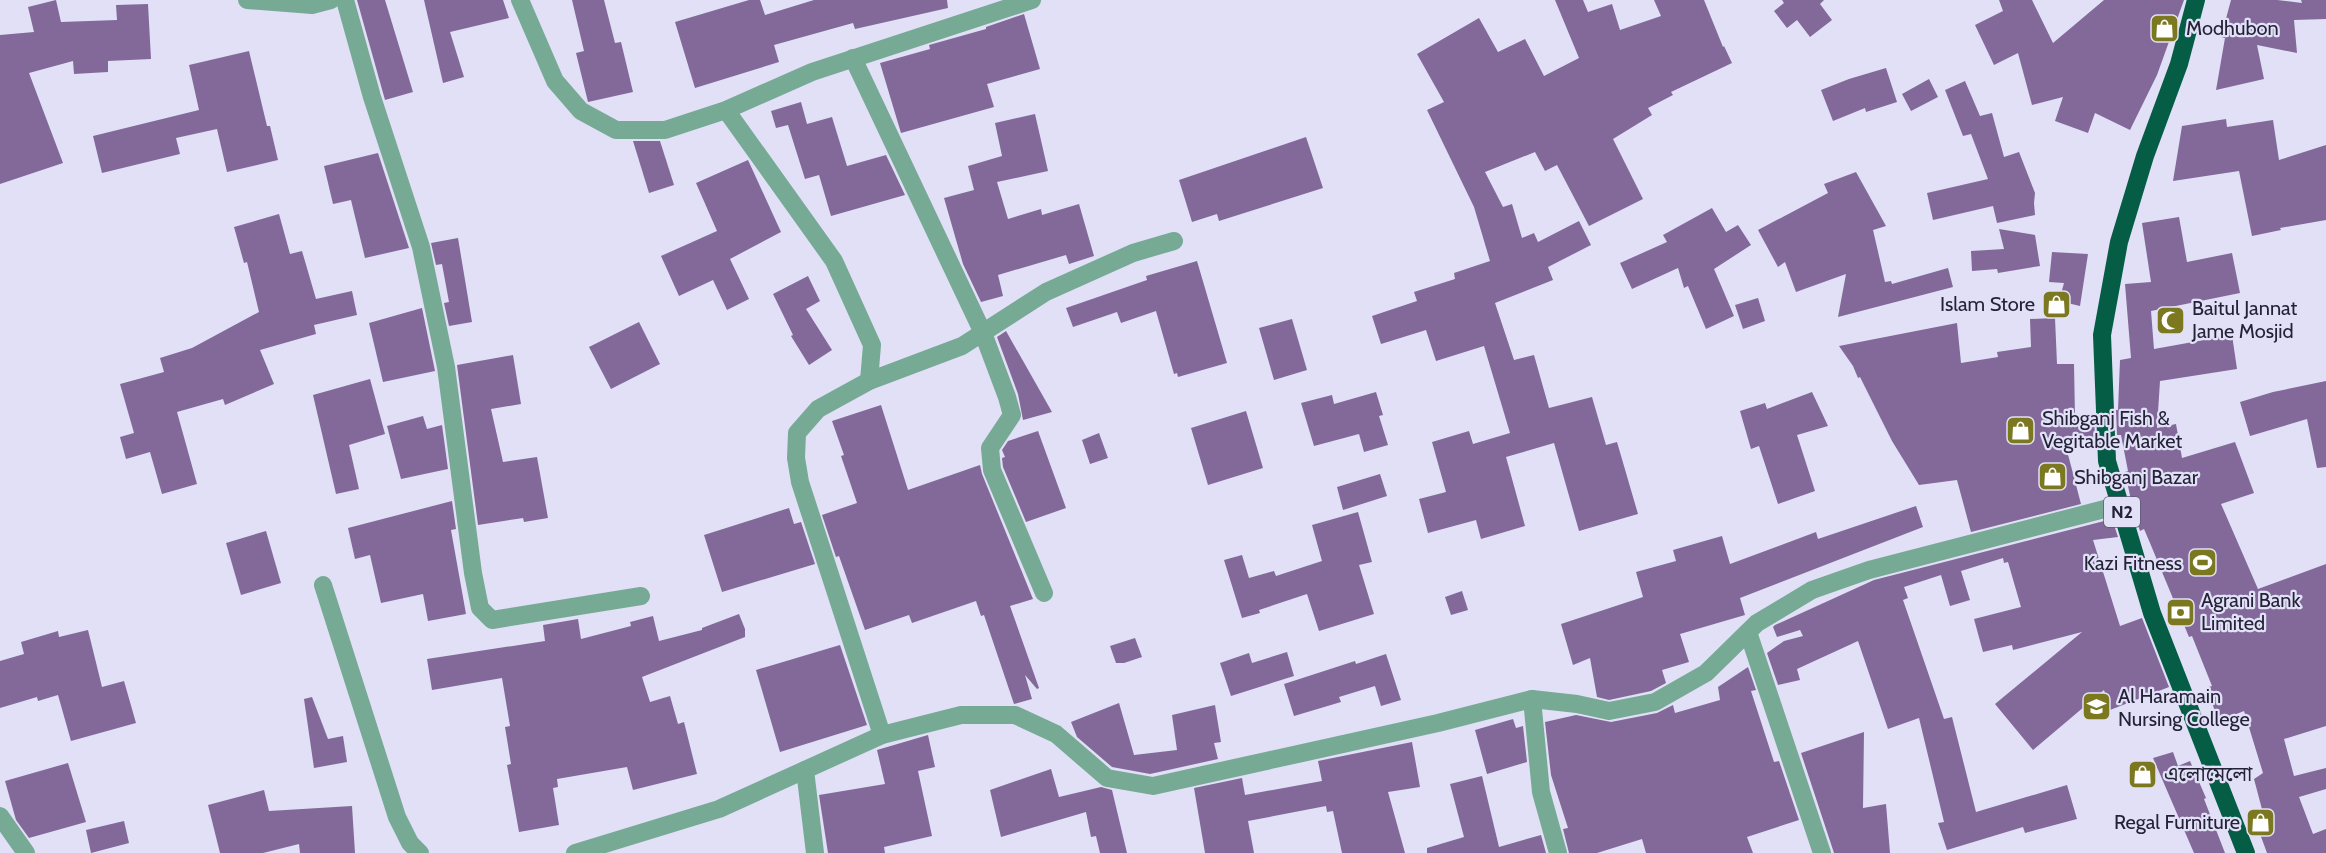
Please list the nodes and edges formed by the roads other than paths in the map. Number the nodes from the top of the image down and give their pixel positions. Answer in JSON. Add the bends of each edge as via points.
{"nodes":[{"id":1,"x":247,"y":0,"type":"edge"},
{"id":2,"x":331,"y":0,"type":"edge"},
{"id":3,"x":345,"y":0,"type":"edge"},
{"id":4,"x":520,"y":0,"type":"edge"},
{"id":5,"x":1032,"y":0,"type":"edge"},
{"id":6,"x":2196,"y":0,"type":"edge"},
{"id":7,"x":853,"y":58,"type":"junction"},
{"id":8,"x":726,"y":110,"type":"junction"},
{"id":9,"x":1174,"y":241,"type":"dead end"},
{"id":10,"x":983,"y":333,"type":"junction"},
{"id":11,"x":869,"y":381,"type":"junction"},
{"id":12,"x":2120,"y":505,"type":"junction"},
{"id":13,"x":323,"y":585,"type":"dead end"},
{"id":14,"x":1044,"y":593,"type":"dead end"},
{"id":15,"x":641,"y":596,"type":"dead end"},
{"id":16,"x":1748,"y":632,"type":"junction"},
{"id":17,"x":1532,"y":699,"type":"junction"},
{"id":18,"x":882,"y":735,"type":"junction"},
{"id":19,"x":805,"y":770,"type":"junction"},
{"id":20,"x":0,"y":816,"type":"edge"},
{"id":21,"x":26,"y":853,"type":"edge"},
{"id":22,"x":420,"y":853,"type":"edge"},
{"id":23,"x":575,"y":853,"type":"edge"},
{"id":24,"x":815,"y":853,"type":"edge"},
{"id":25,"x":1558,"y":853,"type":"edge"},
{"id":26,"x":1822,"y":853,"type":"edge"},
{"id":27,"x":2246,"y":853,"type":"edge"}],
"edges":[{"from":1,"to":2,"type":"street","via":[[312,4]]},
{"from":3,"to":15,"type":"street","via":[[421,247],[446,367],[480,608],[492,620]]},
{"from":4,"to":8,"type":"street","via":[[555,81],[581,111],[616,130],[665,130]]},
{"from":5,"to":7,"type":"street"},
{"from":6,"to":12,"type":"highway","number":"N2","via":[[2179,64],[2119,242],[2102,335],[2107,461]]},
{"from":7,"to":8,"type":"street"},
{"from":7,"to":10,"type":"street"},
{"from":8,"to":11,"type":"street","via":[[834,261],[872,345]]},
{"from":9,"to":10,"type":"street","via":[[1133,253],[1046,292]]},
{"from":10,"to":11,"type":"street","via":[[962,346]]},
{"from":10,"to":14,"type":"street","via":[[1012,415],[990,448],[992,470]]},
{"from":11,"to":18,"type":"street","via":[[818,409],[797,433],[796,458],[800,482]]},
{"from":12,"to":16,"type":"street","via":[[1869,570],[1812,590],[1756,623]]},
{"from":12,"to":27,"type":"highway","number":"N2","via":[[2152,613]]},
{"from":13,"to":22,"type":"street","via":[[397,817],[410,843]]},
{"from":16,"to":17,"type":"street","via":[[1706,673],[1655,702],[1609,711]]},
{"from":16,"to":26,"type":"street"},
{"from":17,"to":18,"type":"street","via":[[1153,786],[1107,778],[1056,734],[1015,715],[961,715]]},
{"from":17,"to":25,"type":"street","via":[[1541,792]]},
{"from":18,"to":19,"type":"street"},
{"from":19,"to":23,"type":"street","via":[[719,810]]},
{"from":19,"to":24,"type":"street"},
{"from":20,"to":21,"type":"street"}]}
